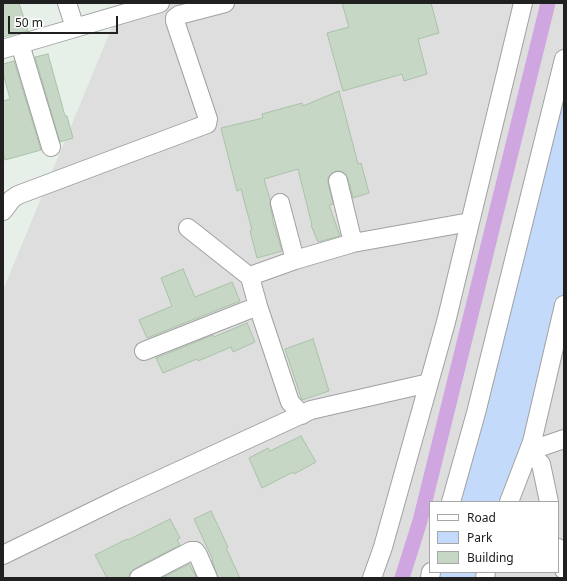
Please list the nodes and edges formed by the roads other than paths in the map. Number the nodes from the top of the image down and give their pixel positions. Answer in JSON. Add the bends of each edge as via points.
{"nodes":[{"id":1,"x":68,"y":3,"type":"edge"},
{"id":2,"x":160,"y":3,"type":"edge"},
{"id":3,"x":225,"y":3,"type":"edge"},
{"id":4,"x":524,"y":3,"type":"edge"},
{"id":5,"x":116,"y":9,"type":"edge"},
{"id":6,"x":75,"y":28,"type":"junction"},
{"id":7,"x":20,"y":44,"type":"junction"},
{"id":8,"x":3,"y":49,"type":"edge"},
{"id":9,"x":564,"y":59,"type":"edge"},
{"id":10,"x":51,"y":147,"type":"dead end"},
{"id":11,"x":338,"y":181,"type":"dead end"},
{"id":12,"x":280,"y":203,"type":"dead end"},
{"id":13,"x":3,"y":211,"type":"edge"},
{"id":14,"x":470,"y":222,"type":"junction"},
{"id":15,"x":188,"y":228,"type":"dead end"},
{"id":16,"x":353,"y":243,"type":"junction"},
{"id":17,"x":295,"y":260,"type":"junction"},
{"id":18,"x":250,"y":277,"type":"junction"},
{"id":19,"x":564,"y":305,"type":"edge"},
{"id":20,"x":258,"y":306,"type":"junction"},
{"id":21,"x":144,"y":351,"type":"dead end"},
{"id":22,"x":556,"y":376,"type":"edge"},
{"id":23,"x":429,"y":383,"type":"junction"},
{"id":24,"x":302,"y":415,"type":"junction"},
{"id":25,"x":564,"y":439,"type":"edge"},
{"id":26,"x":529,"y":451,"type":"junction"},
{"id":27,"x":451,"y":501,"type":"edge"},
{"id":28,"x":509,"y":501,"type":"edge"},
{"id":29,"x":549,"y":501,"type":"edge"},
{"id":30,"x":559,"y":552,"type":"edge"},
{"id":31,"x":3,"y":555,"type":"edge"},
{"id":32,"x":564,"y":570,"type":"edge"},
{"id":33,"x":139,"y":578,"type":"edge"},
{"id":34,"x":208,"y":578,"type":"edge"},
{"id":35,"x":372,"y":578,"type":"edge"}],
"edges":[{"from":1,"to":6,"type":"street"},
{"from":2,"to":5,"type":"street"},
{"from":3,"to":13,"type":"street","via":[[175,18],[208,120],[207,124],[18,195]]},
{"from":4,"to":14,"type":"street"},
{"from":5,"to":6,"type":"street"},
{"from":6,"to":7,"type":"street"},
{"from":7,"to":8,"type":"street"},
{"from":7,"to":10,"type":"street"},
{"from":9,"to":27,"type":"street","via":[[476,413]]},
{"from":11,"to":16,"type":"street"},
{"from":12,"to":17,"type":"street"},
{"from":14,"to":16,"type":"street"},
{"from":14,"to":23,"type":"street"},
{"from":15,"to":18,"type":"street"},
{"from":16,"to":17,"type":"street"},
{"from":17,"to":18,"type":"street"},
{"from":18,"to":20,"type":"street"},
{"from":19,"to":22,"type":"street"},
{"from":20,"to":21,"type":"street"},
{"from":20,"to":24,"type":"street","via":[[290,402]]},
{"from":22,"to":26,"type":"street"},
{"from":23,"to":24,"type":"street","via":[[323,406]]},
{"from":23,"to":35,"type":"street"},
{"from":24,"to":31,"type":"street","via":[[122,497]]},
{"from":25,"to":26,"type":"street"},
{"from":26,"to":28,"type":"street"},
{"from":26,"to":29,"type":"street","via":[[541,464]]},
{"from":30,"to":32,"type":"street"},
{"from":33,"to":34,"type":"street","via":[[191,551],[198,555]]}]}
